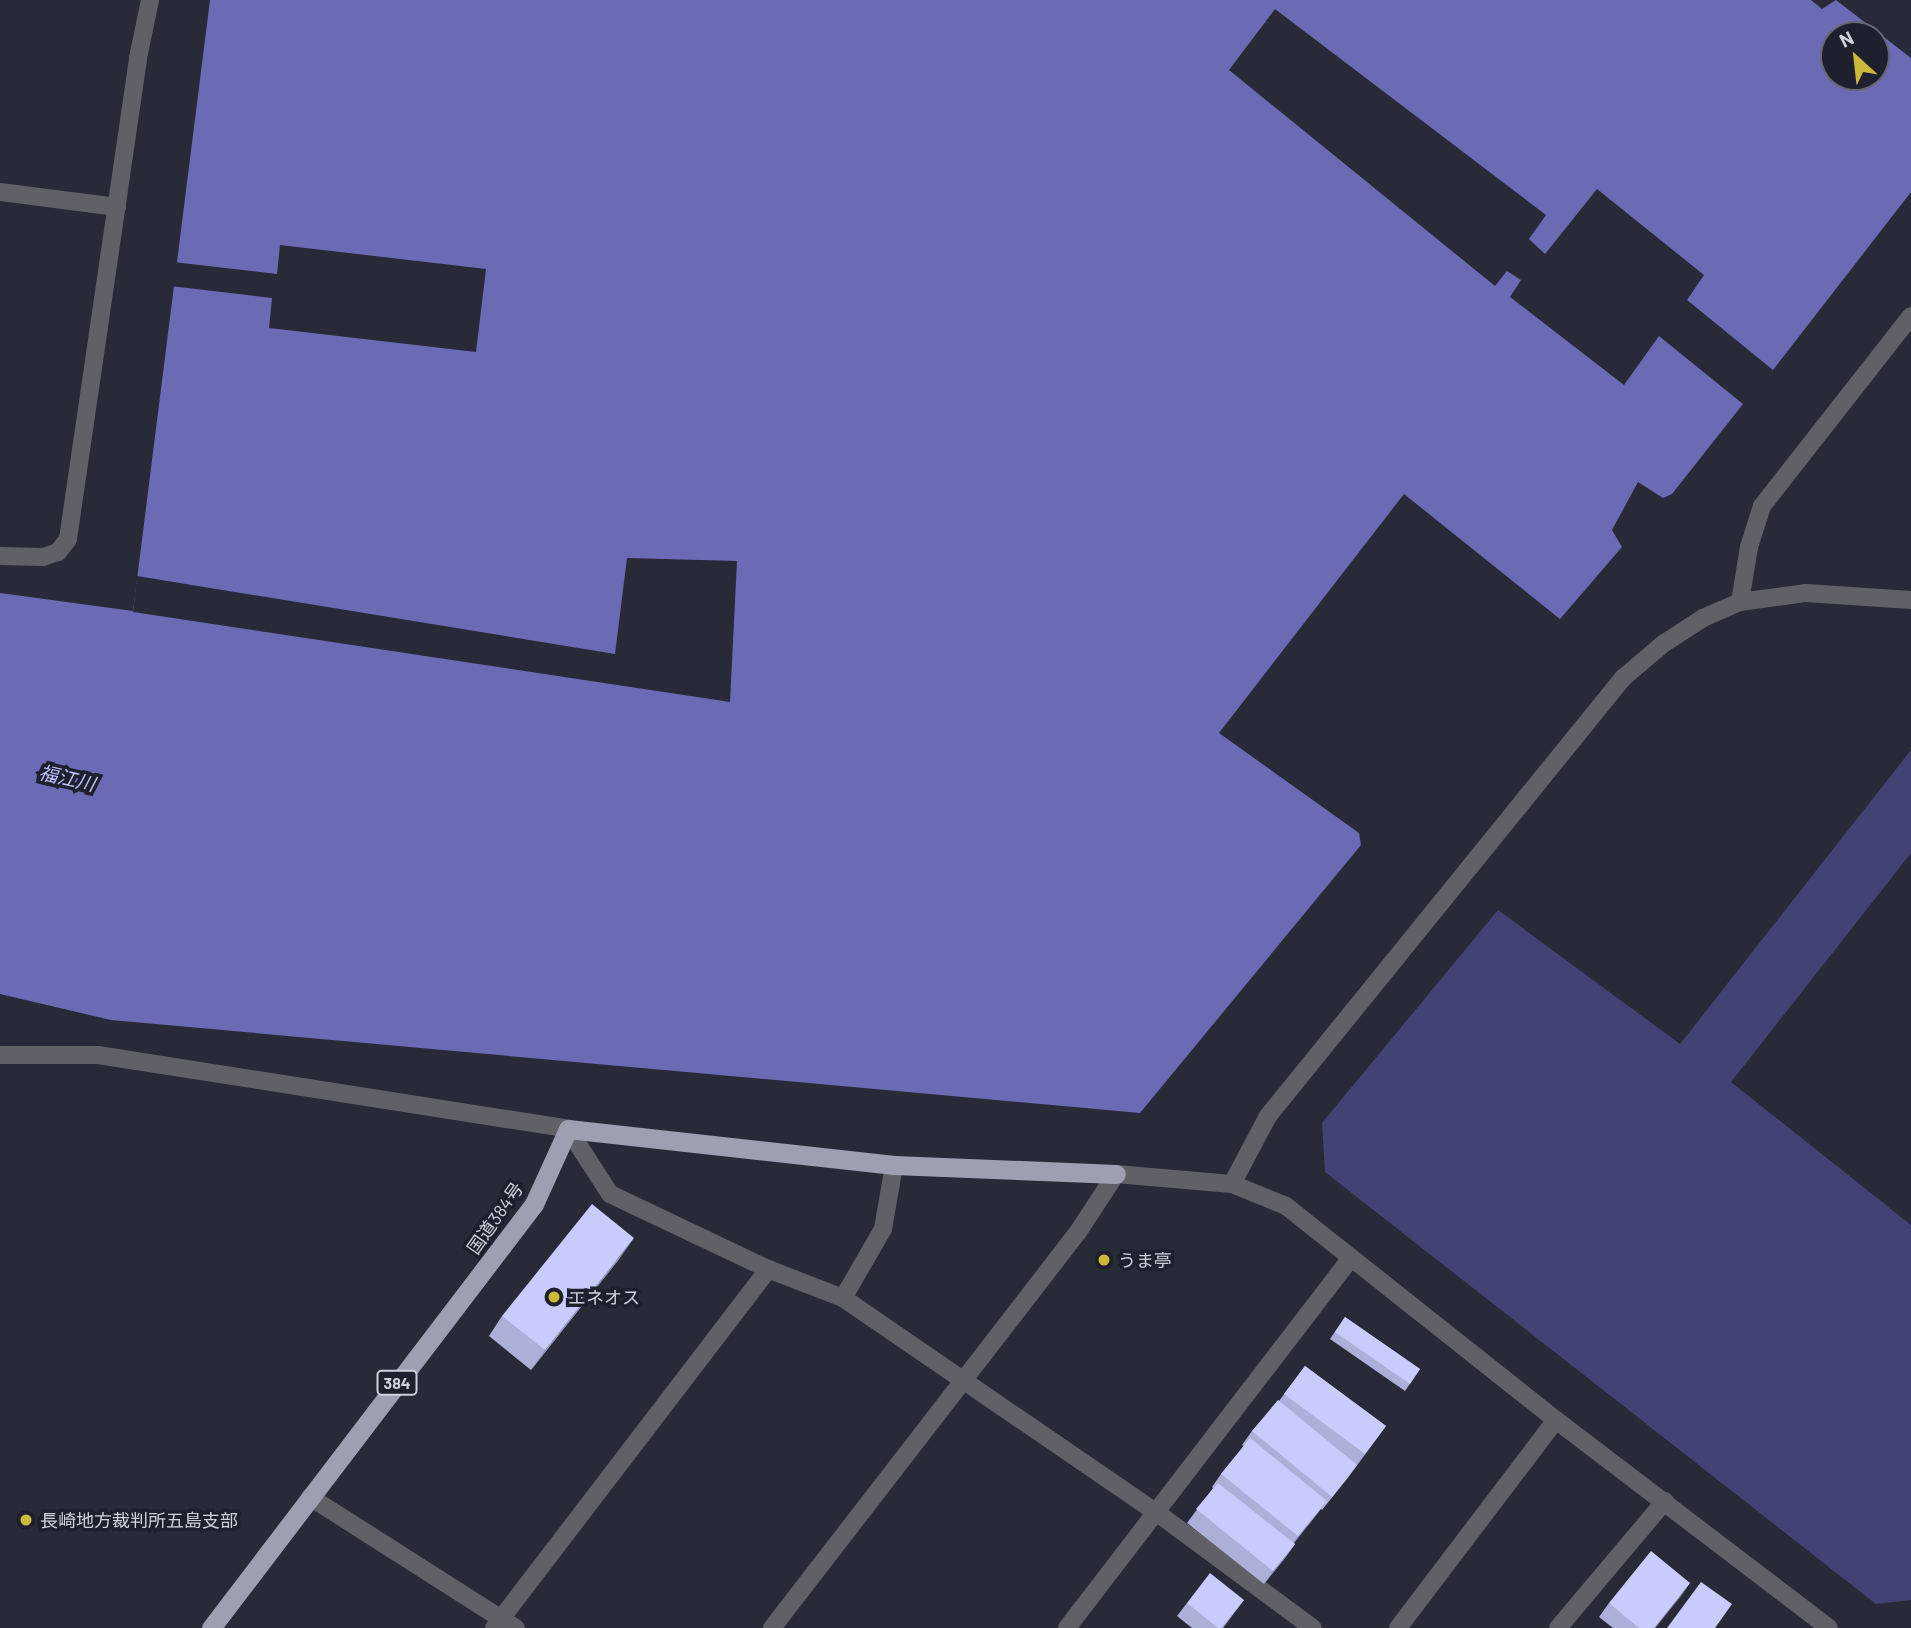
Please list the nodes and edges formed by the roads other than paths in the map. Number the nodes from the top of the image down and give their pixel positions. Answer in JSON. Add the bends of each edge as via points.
{"nodes":[{"id":1,"x":150,"y":0,"type":"edge"},
{"id":2,"x":0,"y":192,"type":"edge"},
{"id":3,"x":117,"y":207,"type":"junction"},
{"id":4,"x":1911,"y":316,"type":"edge"},
{"id":5,"x":0,"y":556,"type":"edge"},
{"id":6,"x":1911,"y":600,"type":"edge"},
{"id":7,"x":1740,"y":603,"type":"junction"},
{"id":8,"x":0,"y":1055,"type":"edge"},
{"id":9,"x":568,"y":1129,"type":"junction"},
{"id":10,"x":894,"y":1165,"type":"junction"},
{"id":11,"x":1116,"y":1174,"type":"junction"},
{"id":12,"x":1232,"y":1184,"type":"junction"},
{"id":13,"x":1350,"y":1259,"type":"junction"},
{"id":14,"x":768,"y":1269,"type":"junction"},
{"id":15,"x":844,"y":1298,"type":"junction"},
{"id":16,"x":962,"y":1378,"type":"junction"},
{"id":17,"x":1556,"y":1420,"type":"junction"},
{"id":18,"x":310,"y":1497,"type":"junction"},
{"id":19,"x":1665,"y":1501,"type":"junction"},
{"id":20,"x":1156,"y":1512,"type":"junction"},
{"id":21,"x":503,"y":1625,"type":"edge"},
{"id":22,"x":211,"y":1628,"type":"edge"},
{"id":23,"x":772,"y":1628,"type":"edge"},
{"id":24,"x":1067,"y":1628,"type":"edge"},
{"id":25,"x":1313,"y":1628,"type":"edge"},
{"id":26,"x":1398,"y":1628,"type":"edge"},
{"id":27,"x":1558,"y":1628,"type":"edge"},
{"id":28,"x":1829,"y":1628,"type":"edge"}],
"edges":[{"from":1,"to":3,"type":"street"},
{"from":2,"to":3,"type":"street"},
{"from":3,"to":5,"type":"street","via":[[68,539],[58,552],[43,558]]},
{"from":4,"to":7,"type":"street","via":[[1762,506],[1749,547]]},
{"from":6,"to":7,"type":"street","via":[[1806,593]]},
{"from":7,"to":12,"type":"street","via":[[1703,618],[1623,678],[1268,1116]]},
{"from":8,"to":9,"type":"street","via":[[98,1055]]},
{"from":9,"to":10,"type":"highway"},
{"from":9,"to":14,"type":"street","via":[[610,1194]]},
{"from":9,"to":18,"type":"highway","name":"国道384号","number":"384","via":[[534,1204]]},
{"from":10,"to":11,"type":"highway"},
{"from":10,"to":15,"type":"street","via":[[883,1229]]},
{"from":11,"to":12,"type":"street"},
{"from":11,"to":16,"type":"street","via":[[1078,1232]]},
{"from":12,"to":13,"type":"street","via":[[1286,1206]]},
{"from":13,"to":17,"type":"street"},
{"from":13,"to":20,"type":"street"},
{"from":14,"to":15,"type":"street"},
{"from":14,"to":21,"type":"street"},
{"from":15,"to":16,"type":"street"},
{"from":16,"to":20,"type":"street"},
{"from":16,"to":23,"type":"street"},
{"from":17,"to":19,"type":"street"},
{"from":17,"to":26,"type":"street"},
{"from":18,"to":21,"type":"street"},
{"from":18,"to":22,"type":"highway","name":"国道384号","number":"384"},
{"from":19,"to":27,"type":"street"},
{"from":19,"to":28,"type":"street"},
{"from":20,"to":24,"type":"street"},
{"from":20,"to":25,"type":"street"}]}
